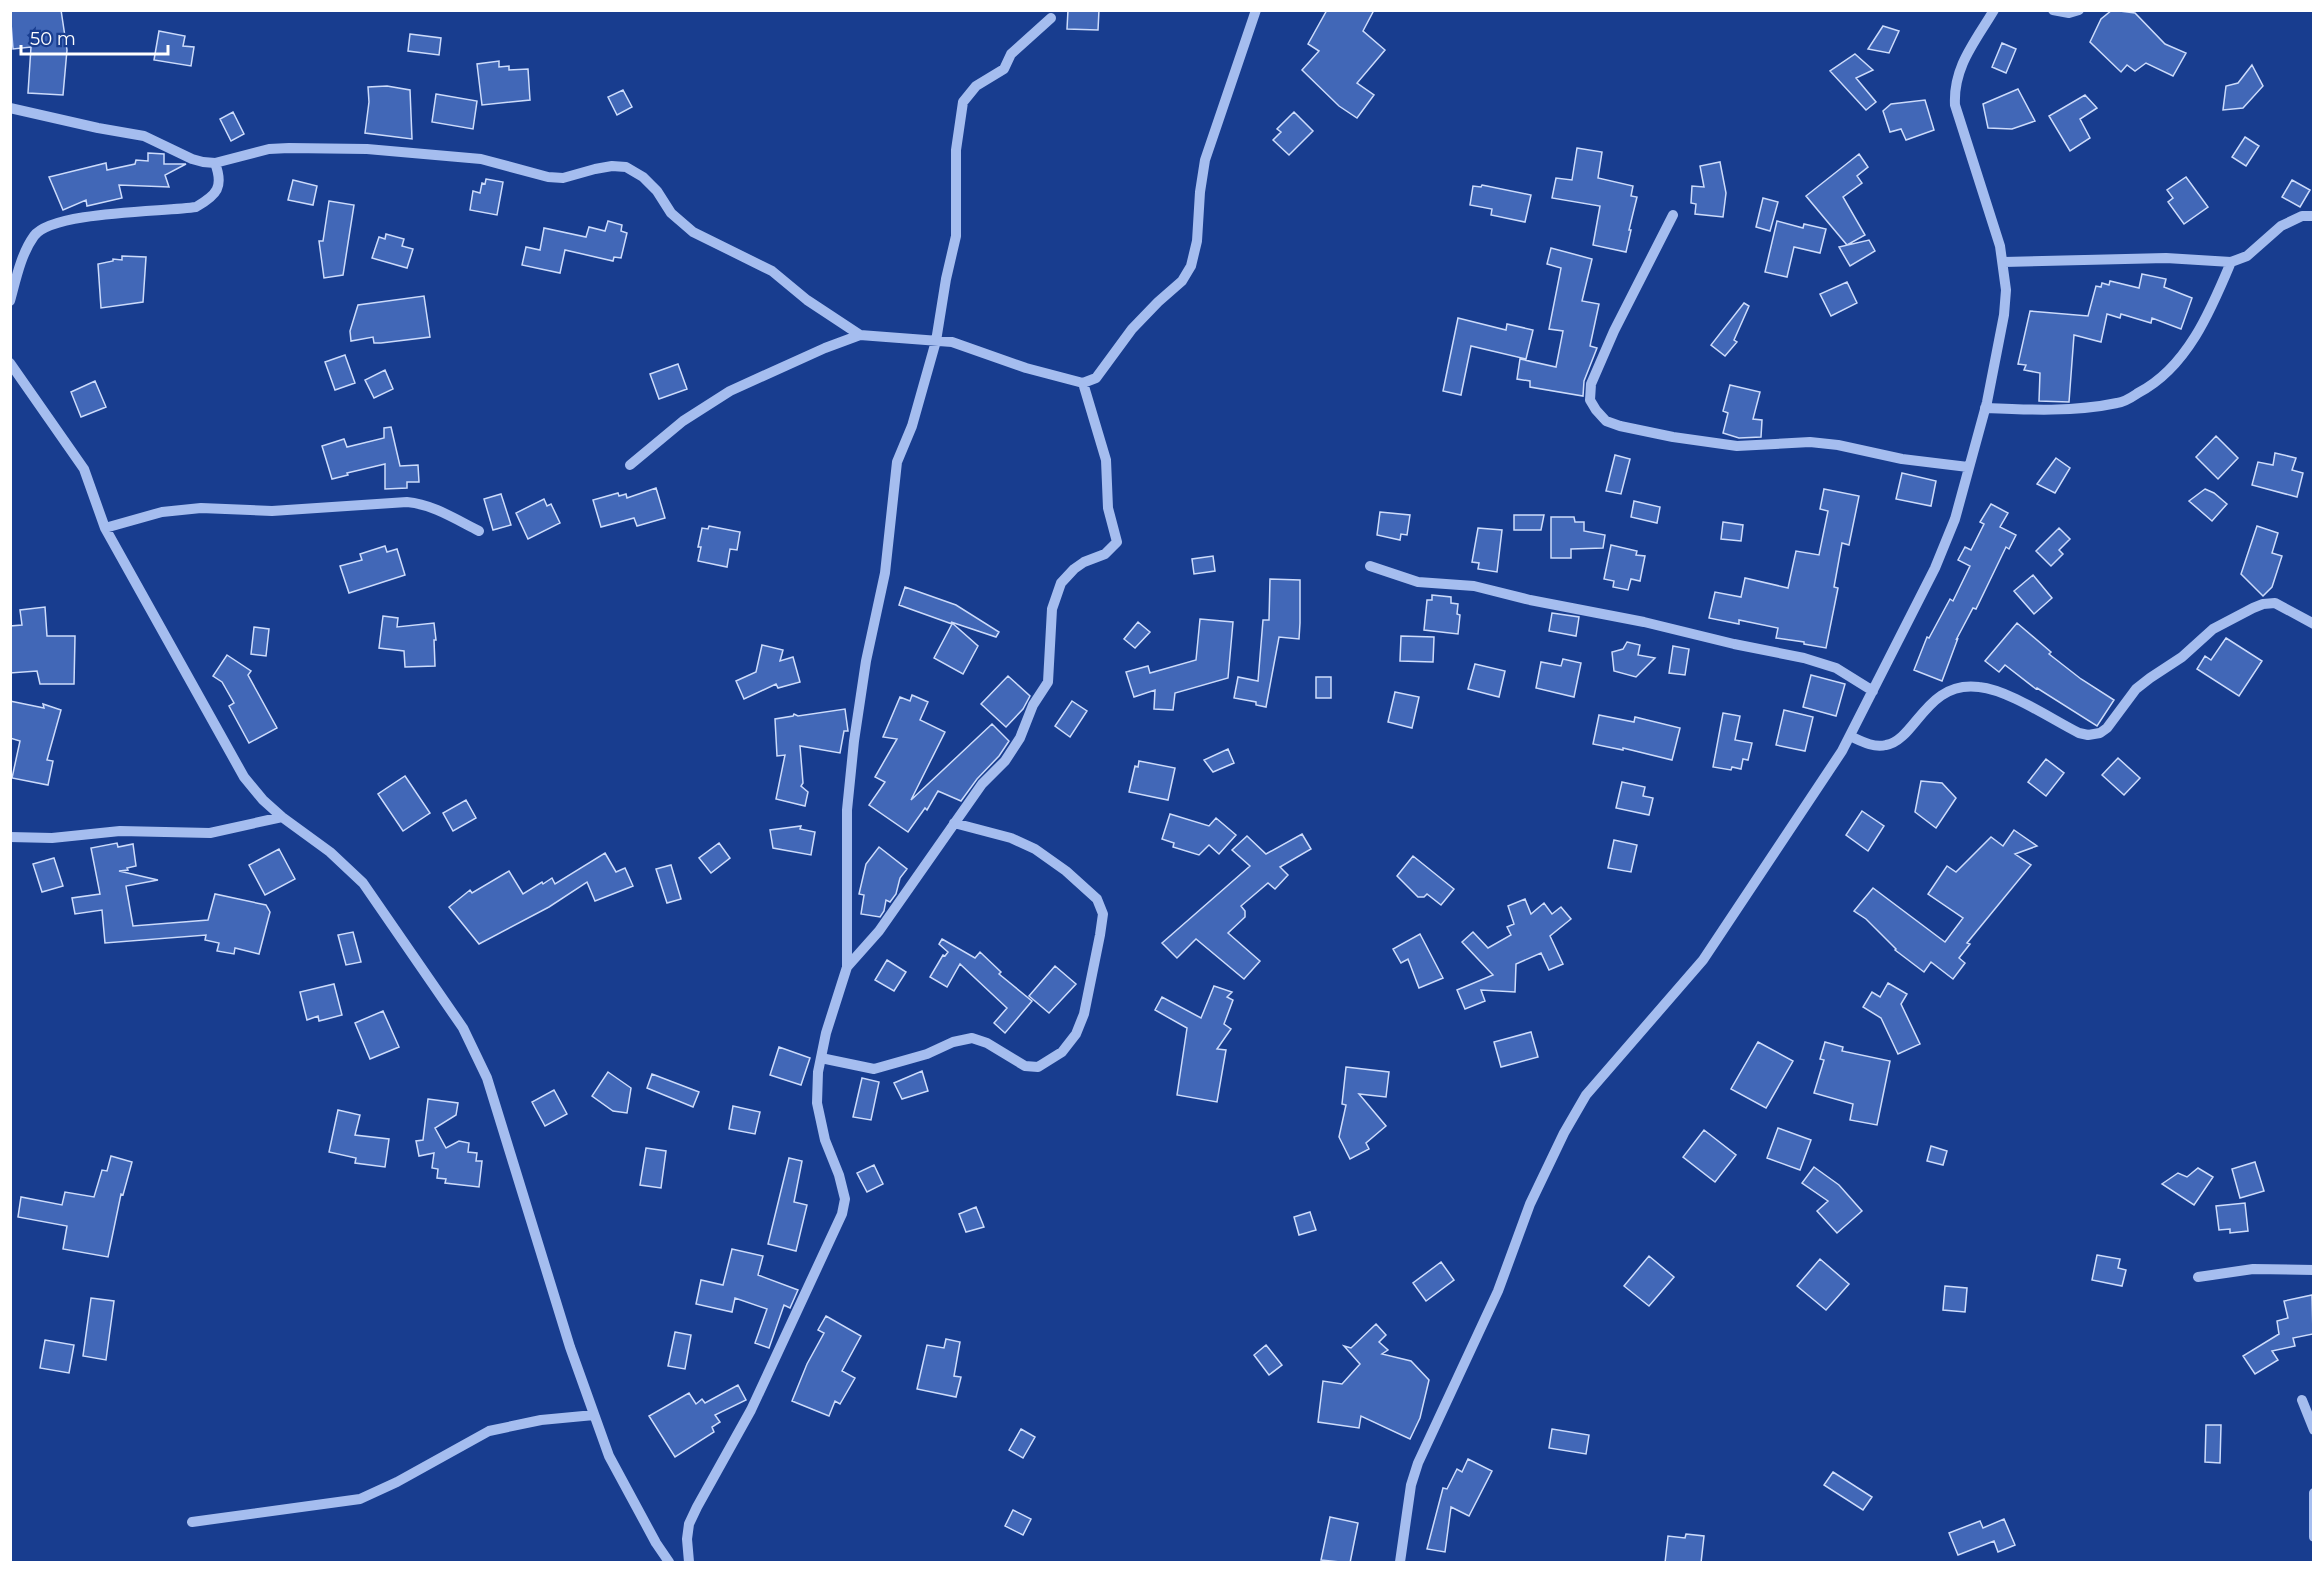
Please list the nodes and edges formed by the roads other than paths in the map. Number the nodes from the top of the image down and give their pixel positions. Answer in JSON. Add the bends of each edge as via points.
{"nodes":[{"id":1,"x":1256,"y":10,"type":"edge"},
{"id":2,"x":1994,"y":10,"type":"edge"},
{"id":3,"x":2054,"y":10,"type":"edge"},
{"id":4,"x":2079,"y":10,"type":"edge"},
{"id":5,"x":1051,"y":18,"type":"dead end"},
{"id":6,"x":10,"y":108,"type":"edge"},
{"id":7,"x":215,"y":163,"type":"junction"},
{"id":8,"x":1673,"y":215,"type":"dead end"},
{"id":9,"x":2313,"y":216,"type":"edge"},
{"id":10,"x":2004,"y":262,"type":"junction"},
{"id":11,"x":2231,"y":262,"type":"junction"},
{"id":12,"x":10,"y":301,"type":"edge"},
{"id":13,"x":860,"y":335,"type":"junction"},
{"id":14,"x":936,"y":341,"type":"junction"},
{"id":15,"x":10,"y":363,"type":"edge"},
{"id":16,"x":1083,"y":382,"type":"junction"},
{"id":17,"x":1985,"y":408,"type":"junction"},
{"id":18,"x":630,"y":465,"type":"dead end"},
{"id":19,"x":1968,"y":467,"type":"junction"},
{"id":20,"x":105,"y":528,"type":"junction"},
{"id":21,"x":479,"y":531,"type":"dead end"},
{"id":22,"x":1370,"y":566,"type":"dead end"},
{"id":23,"x":2313,"y":624,"type":"edge"},
{"id":24,"x":1873,"y":691,"type":"junction"},
{"id":25,"x":1850,"y":736,"type":"junction"},
{"id":26,"x":282,"y":817,"type":"junction"},
{"id":27,"x":954,"y":823,"type":"junction"},
{"id":28,"x":10,"y":837,"type":"edge"},
{"id":29,"x":846,"y":967,"type":"junction"},
{"id":30,"x":821,"y":1058,"type":"junction"},
{"id":31,"x":2313,"y":1270,"type":"edge"},
{"id":32,"x":2198,"y":1277,"type":"dead end"},
{"id":33,"x":2302,"y":1400,"type":"dead end"},
{"id":34,"x":594,"y":1415,"type":"junction"},
{"id":35,"x":2313,"y":1430,"type":"edge"},
{"id":36,"x":2313,"y":1493,"type":"edge"},
{"id":37,"x":192,"y":1522,"type":"dead end"},
{"id":38,"x":2313,"y":1537,"type":"edge"},
{"id":39,"x":669,"y":1563,"type":"edge"},
{"id":40,"x":689,"y":1563,"type":"edge"},
{"id":41,"x":1400,"y":1563,"type":"edge"}],
"edges":[{"from":1,"to":16,"type":"street","via":[[1206,160],[1191,266],[1182,281],[1132,329],[1096,378]]},
{"from":2,"to":10,"type":"street","via":[[1958,71],[1954,105]]},
{"from":3,"to":4,"type":"street"},
{"from":5,"to":14,"type":"street","via":[[1011,54],[1004,69],[976,86],[963,102],[956,150],[956,236]]},
{"from":6,"to":7,"type":"street","via":[[144,136],[192,159]]},
{"from":7,"to":12,"type":"street","via":[[220,177],[218,190],[196,207],[46,225],[28,246]]},
{"from":7,"to":13,"type":"street","via":[[289,148],[367,149],[481,159],[563,178],[612,166],[626,167],[643,177],[671,213],[693,232],[772,271]]},
{"from":8,"to":19,"type":"street","via":[[1591,384],[1590,399],[1606,420],[1673,437],[1737,446],[1810,442]]},
{"from":9,"to":11,"type":"street","via":[[2302,216],[2281,226],[2247,256]]},
{"from":10,"to":11,"type":"street","via":[[2166,258]]},
{"from":10,"to":17,"type":"street","via":[[2004,315]]},
{"from":11,"to":17,"type":"street","via":[[2189,346],[2175,366],[2149,388],[2120,403],[2036,410]]},
{"from":13,"to":14,"type":"street"},
{"from":13,"to":18,"type":"street","via":[[730,391],[683,421]]},
{"from":14,"to":16,"type":"street","via":[[963,345],[1026,368]]},
{"from":14,"to":29,"type":"street","via":[[912,426],[897,462],[885,573],[854,741],[847,810]]},
{"from":15,"to":20,"type":"street","via":[[84,469]]},
{"from":16,"to":27,"type":"street","via":[[1106,460],[1108,508],[1116,542],[1105,554],[1074,569],[1061,583],[1052,609],[1047,686],[1033,705],[1013,751],[982,784]]},
{"from":17,"to":19,"type":"street"},
{"from":19,"to":24,"type":"street","via":[[1935,568]]},
{"from":20,"to":21,"type":"street","via":[[162,512],[201,508],[272,511],[407,502],[435,510]]},
{"from":20,"to":26,"type":"street","via":[[244,777]]},
{"from":22,"to":24,"type":"street","via":[[1419,582],[1474,585],[1804,658],[1836,668]]},
{"from":23,"to":25,"type":"street","via":[[2275,603],[2253,608],[2212,629],[2176,662],[2143,684],[2100,733],[2079,732],[1980,687],[1961,687],[1936,698],[1900,737],[1886,746],[1867,744]]},
{"from":24,"to":25,"type":"street"},
{"from":25,"to":41,"type":"street","via":[[1703,960],[1586,1095],[1564,1133],[1530,1204],[1498,1291],[1418,1462]]},
{"from":26,"to":28,"type":"street","via":[[210,833],[120,831],[52,838]]},
{"from":26,"to":34,"type":"street","via":[[330,852],[363,883],[463,1028],[487,1078]]},
{"from":27,"to":29,"type":"street","via":[[879,931]]},
{"from":27,"to":30,"type":"street","via":[[1011,838],[1035,849],[1097,899],[1103,914],[1100,935],[1076,1034],[1062,1052],[1038,1067],[1025,1066],[972,1038],[874,1069]]},
{"from":29,"to":30,"type":"street"},
{"from":30,"to":40,"type":"street","via":[[818,1103],[825,1140],[845,1199],[842,1214],[751,1410],[689,1524]]},
{"from":31,"to":32,"type":"street","via":[[2253,1269]]},
{"from":33,"to":35,"type":"street"},
{"from":34,"to":37,"type":"street","via":[[541,1420],[489,1431],[360,1499]]},
{"from":34,"to":39,"type":"street","via":[[609,1456]]},
{"from":36,"to":38,"type":"street"}]}
